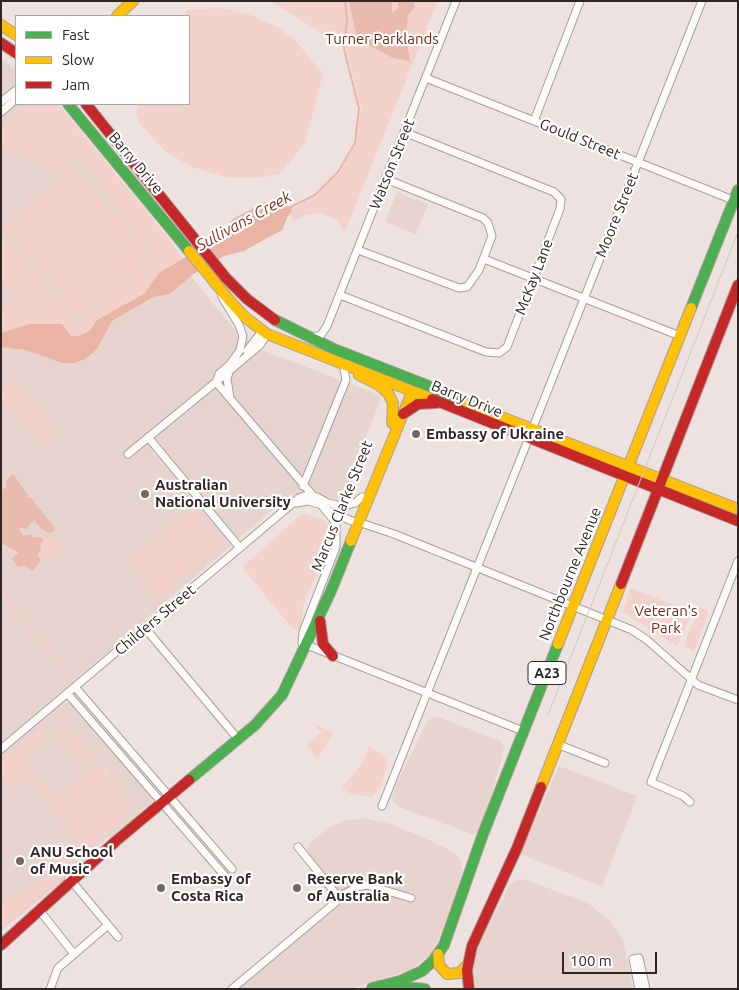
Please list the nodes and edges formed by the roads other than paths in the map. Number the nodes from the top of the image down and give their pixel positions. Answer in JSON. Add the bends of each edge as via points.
{"nodes":[{"id":1,"x":133,"y":1,"type":"edge"},
{"id":2,"x":456,"y":1,"type":"edge"},
{"id":3,"x":580,"y":1,"type":"edge"},
{"id":4,"x":702,"y":1,"type":"edge"},
{"id":5,"x":118,"y":15,"type":"edge"},
{"id":6,"x":1,"y":25,"type":"edge"},
{"id":7,"x":15,"y":34,"type":"edge"},
{"id":8,"x":1,"y":42,"type":"edge"},
{"id":9,"x":15,"y":52,"type":"edge"},
{"id":10,"x":426,"y":78,"type":"junction"},
{"id":11,"x":15,"y":91,"type":"edge"},
{"id":12,"x":15,"y":100,"type":"edge"},
{"id":13,"x":1,"y":102,"type":"edge"},
{"id":14,"x":69,"y":105,"type":"edge"},
{"id":15,"x":87,"y":105,"type":"edge"},
{"id":16,"x":1,"y":112,"type":"edge"},
{"id":17,"x":534,"y":121,"type":"junction"},
{"id":18,"x":404,"y":132,"type":"junction"},
{"id":19,"x":638,"y":162,"type":"junction"},
{"id":20,"x":386,"y":179,"type":"junction"},
{"id":21,"x":738,"y":190,"type":"edge"},
{"id":22,"x":736,"y":201,"type":"edge"},
{"id":23,"x":358,"y":250,"type":"junction"},
{"id":24,"x":484,"y":259,"type":"junction"},
{"id":25,"x":207,"y":274,"type":"junction"},
{"id":26,"x":533,"y":278,"type":"junction"},
{"id":27,"x":738,"y":285,"type":"edge"},
{"id":28,"x":340,"y":295,"type":"junction"},
{"id":29,"x":584,"y":298,"type":"junction"},
{"id":30,"x":327,"y":326,"type":"junction"},
{"id":31,"x":268,"y":327,"type":"junction"},
{"id":32,"x":680,"y":336,"type":"junction"},
{"id":33,"x":308,"y":337,"type":"junction"},
{"id":34,"x":334,"y":349,"type":"junction"},
{"id":35,"x":323,"y":357,"type":"junction"},
{"id":36,"x":232,"y":365,"type":"junction"},
{"id":37,"x":344,"y":369,"type":"junction"},
{"id":38,"x":221,"y":371,"type":"junction"},
{"id":39,"x":413,"y":380,"type":"junction"},
{"id":40,"x":216,"y":382,"type":"junction"},
{"id":41,"x":408,"y":391,"type":"junction"},
{"id":42,"x":190,"y":402,"type":"junction"},
{"id":43,"x":233,"y":402,"type":"junction"},
{"id":44,"x":441,"y":404,"type":"junction"},
{"id":45,"x":402,"y":415,"type":"junction"},
{"id":46,"x":392,"y":423,"type":"junction"},
{"id":47,"x":530,"y":435,"type":"junction"},
{"id":48,"x":148,"y":437,"type":"junction"},
{"id":49,"x":128,"y":454,"type":"dead end"},
{"id":50,"x":628,"y":466,"type":"junction"},
{"id":51,"x":624,"y":477,"type":"junction"},
{"id":52,"x":661,"y":479,"type":"junction"},
{"id":53,"x":303,"y":486,"type":"junction"},
{"id":54,"x":657,"y":489,"type":"junction"},
{"id":55,"x":310,"y":494,"type":"junction"},
{"id":56,"x":362,"y":497,"type":"junction"},
{"id":57,"x":322,"y":506,"type":"junction"},
{"id":58,"x":290,"y":507,"type":"junction"},
{"id":59,"x":738,"y":509,"type":"edge"},
{"id":60,"x":734,"y":520,"type":"edge"},
{"id":61,"x":355,"y":521,"type":"junction"},
{"id":62,"x":738,"y":527,"type":"edge"},
{"id":63,"x":240,"y":548,"type":"junction"},
{"id":64,"x":738,"y":561,"type":"edge"},
{"id":65,"x":477,"y":567,"type":"junction"},
{"id":66,"x":573,"y":607,"type":"junction"},
{"id":67,"x":321,"y":613,"type":"junction"},
{"id":68,"x":606,"y":620,"type":"junction"},
{"id":69,"x":145,"y":628,"type":"junction"},
{"id":70,"x":307,"y":645,"type":"junction"},
{"id":71,"x":334,"y":656,"type":"junction"},
{"id":72,"x":691,"y":677,"type":"junction"},
{"id":73,"x":75,"y":687,"type":"junction"},
{"id":74,"x":427,"y":692,"type":"junction"},
{"id":75,"x":67,"y":693,"type":"junction"},
{"id":76,"x":738,"y":700,"type":"edge"},
{"id":77,"x":524,"y":731,"type":"junction"},
{"id":78,"x":238,"y":740,"type":"junction"},
{"id":79,"x":557,"y":744,"type":"junction"},
{"id":80,"x":1,"y":749,"type":"edge"},
{"id":81,"x":605,"y":763,"type":"dead end"},
{"id":82,"x":166,"y":801,"type":"junction"},
{"id":83,"x":690,"y":802,"type":"dead end"},
{"id":84,"x":382,"y":806,"type":"dead end"},
{"id":85,"x":298,"y":847,"type":"dead end"},
{"id":86,"x":232,"y":870,"type":"dead end"},
{"id":87,"x":225,"y":876,"type":"dead end"},
{"id":88,"x":71,"y":880,"type":"junction"},
{"id":89,"x":337,"y":898,"type":"junction"},
{"id":90,"x":411,"y":898,"type":"dead end"},
{"id":91,"x":40,"y":911,"type":"junction"},
{"id":92,"x":108,"y":925,"type":"junction"},
{"id":93,"x":1,"y":936,"type":"edge"},
{"id":94,"x":118,"y":937,"type":"dead end"},
{"id":95,"x":1,"y":945,"type":"edge"},
{"id":96,"x":74,"y":954,"type":"junction"},
{"id":97,"x":438,"y":954,"type":"junction"},
{"id":98,"x":468,"y":964,"type":"junction"},
{"id":99,"x":371,"y":988,"type":"edge"},
{"id":100,"x":50,"y":989,"type":"edge"},
{"id":101,"x":232,"y":989,"type":"edge"},
{"id":102,"x":424,"y":989,"type":"edge"},
{"id":103,"x":469,"y":989,"type":"edge"},
{"id":104,"x":639,"y":989,"type":"edge"},
{"id":105,"x":646,"y":989,"type":"edge"}],
"edges":[{"from":1,"to":5,"type":"main road"},
{"from":2,"to":10,"type":"street","name":"Watson Street"},
{"from":3,"to":17,"type":"street"},
{"from":4,"to":19,"type":"street","name":"Moore Street"},
{"from":6,"to":7,"type":"main road"},
{"from":8,"to":9,"type":"main road"},
{"from":10,"to":17,"type":"street","name":"Gould Street"},
{"from":10,"to":18,"type":"street","name":"Watson Street"},
{"from":11,"to":13,"type":"street"},
{"from":12,"to":16,"type":"street"},
{"from":14,"to":25,"type":"main road","name":"Barry Drive"},
{"from":15,"to":31,"type":"main road","name":"Barry Drive","via":[[214,262],[265,306]]},
{"from":17,"to":19,"type":"street","name":"Gould Street"},
{"from":18,"to":20,"type":"street","name":"Watson Street"},
{"from":18,"to":26,"type":"street","name":"McKay Lane","via":[[554,192],[561,199]]},
{"from":19,"to":22,"type":"street","name":"Gould Street"},
{"from":19,"to":29,"type":"street","name":"Moore Street"},
{"from":20,"to":23,"type":"street","name":"Watson Street"},
{"from":20,"to":24,"type":"street","via":[[483,218],[492,236]]},
{"from":21,"to":22,"type":"main road","name":"Northbourne Avenue","number":"A23"},
{"from":22,"to":32,"type":"main road","name":"Northbourne Avenue","number":"A23"},
{"from":23,"to":24,"type":"street","via":[[459,288],[472,282]]},
{"from":23,"to":28,"type":"street","name":"Watson Street"},
{"from":24,"to":26,"type":"street"},
{"from":25,"to":31,"type":"main road","name":"Barry Drive","via":[[242,314]]},
{"from":25,"to":36,"type":"street","via":[[242,332],[241,348]]},
{"from":26,"to":28,"type":"street","name":"McKay Lane","via":[[507,347],[499,353],[486,352]]},
{"from":26,"to":29,"type":"street"},
{"from":27,"to":52,"type":"main road","number":"A23"},
{"from":28,"to":30,"type":"street","name":"Watson Street"},
{"from":29,"to":32,"type":"street"},
{"from":29,"to":47,"type":"street","name":"Moore Street"},
{"from":30,"to":33,"type":"street","via":[[321,335]]},
{"from":30,"to":34,"type":"street","via":[[326,337]]},
{"from":31,"to":33,"type":"main road","name":"Barry Drive"},
{"from":31,"to":35,"type":"main road","name":"Barry Drive"},
{"from":31,"to":36,"type":"street"},
{"from":32,"to":50,"type":"main road","name":"Northbourne Avenue","number":"A23"},
{"from":33,"to":34,"type":"main road","name":"Barry Drive"},
{"from":34,"to":39,"type":"main road","name":"Barry Drive"},
{"from":35,"to":37,"type":"main road"},
{"from":35,"to":41,"type":"main road","name":"Barry Drive"},
{"from":36,"to":38,"type":"street"},
{"from":36,"to":40,"type":"street"},
{"from":36,"to":43,"type":"street","via":[[227,379]]},
{"from":37,"to":46,"type":"main road","via":[[386,390],[393,403]]},
{"from":37,"to":53,"type":"street","via":[[346,380]]},
{"from":38,"to":40,"type":"street"},
{"from":38,"to":42,"type":"street"},
{"from":39,"to":41,"type":"main road","name":"Marcus Clarke Street"},
{"from":39,"to":47,"type":"main road","name":"Barry Drive"},
{"from":40,"to":42,"type":"street"},
{"from":40,"to":43,"type":"street"},
{"from":41,"to":44,"type":"main road","name":"Barry Drive"},
{"from":41,"to":45,"type":"main road","name":"Marcus Clarke Street"},
{"from":41,"to":46,"type":"main road","name":"Marcus Clarke Street"},
{"from":42,"to":48,"type":"street"},
{"from":43,"to":53,"type":"street"},
{"from":44,"to":45,"type":"main road","via":[[418,404]]},
{"from":44,"to":47,"type":"main road","name":"Barry Drive"},
{"from":45,"to":61,"type":"main road","name":"Marcus Clarke Street"},
{"from":46,"to":56,"type":"main road","name":"Marcus Clarke Street"},
{"from":47,"to":50,"type":"main road","name":"Barry Drive"},
{"from":47,"to":51,"type":"main road","name":"Barry Drive"},
{"from":47,"to":65,"type":"street","name":"Moore Street"},
{"from":48,"to":49,"type":"street"},
{"from":48,"to":63,"type":"street"},
{"from":50,"to":51,"type":"main road","name":"Northbourne Avenue","number":"A23"},
{"from":50,"to":52,"type":"main road","name":"Barry Drive"},
{"from":51,"to":54,"type":"main road","name":"Barry Drive"},
{"from":51,"to":66,"type":"main road","name":"Northbourne Avenue","number":"A23"},
{"from":52,"to":54,"type":"main road","number":"A23"},
{"from":52,"to":59,"type":"main road","name":"Barry Drive"},
{"from":53,"to":55,"type":"street"},
{"from":54,"to":60,"type":"main road","name":"Barry Drive"},
{"from":54,"to":68,"type":"main road","number":"A23"},
{"from":55,"to":56,"type":"street","via":[[332,504],[347,506]]},
{"from":55,"to":57,"type":"street"},
{"from":55,"to":58,"type":"street","name":"Childers Street"},
{"from":56,"to":61,"type":"main road","name":"Marcus Clarke Street"},
{"from":57,"to":58,"type":"street","via":[[304,501]]},
{"from":57,"to":61,"type":"street"},
{"from":57,"to":70,"type":"street","name":"Marcus Clarke Street","via":[[334,520],[337,530],[335,550],[303,632],[302,643]]},
{"from":58,"to":63,"type":"street","name":"Childers Street"},
{"from":60,"to":62,"type":"street"},
{"from":61,"to":65,"type":"street"},
{"from":61,"to":67,"type":"main road","name":"Marcus Clarke Street"},
{"from":61,"to":70,"type":"main road","name":"Marcus Clarke Street","via":[[307,634]]},
{"from":63,"to":69,"type":"street","name":"Childers Street"},
{"from":64,"to":72,"type":"street"},
{"from":65,"to":66,"type":"street"},
{"from":65,"to":74,"type":"street","name":"Moore Street"},
{"from":66,"to":68,"type":"street"},
{"from":66,"to":77,"type":"main road","name":"Northbourne Avenue","number":"A23"},
{"from":67,"to":70,"type":"main road","name":"Marcus Clarke Street"},
{"from":67,"to":71,"type":"main road","via":[[323,644]]},
{"from":68,"to":72,"type":"street","via":[[643,637]]},
{"from":68,"to":79,"type":"main road","number":"A23"},
{"from":69,"to":73,"type":"street","name":"Childers Street"},
{"from":69,"to":78,"type":"street"},
{"from":70,"to":71,"type":"street"},
{"from":70,"to":78,"type":"main road","name":"Marcus Clarke Street","via":[[282,695]]},
{"from":71,"to":74,"type":"street"},
{"from":72,"to":76,"type":"street","via":[[698,684]]},
{"from":72,"to":83,"type":"street","via":[[651,782]]},
{"from":73,"to":75,"type":"street","name":"Childers Street"},
{"from":73,"to":82,"type":"street"},
{"from":74,"to":77,"type":"street"},
{"from":74,"to":84,"type":"street","name":"Moore Street"},
{"from":75,"to":80,"type":"street","name":"Childers Street"},
{"from":75,"to":82,"type":"street"},
{"from":77,"to":97,"type":"main road","name":"Northbourne Avenue","number":"A23","via":[[475,854],[449,933]]},
{"from":78,"to":82,"type":"main road","name":"Marcus Clarke Street"},
{"from":79,"to":81,"type":"street"},
{"from":79,"to":98,"type":"main road","number":"A23","via":[[475,940]]},
{"from":82,"to":86,"type":"street"},
{"from":82,"to":87,"type":"street"},
{"from":82,"to":88,"type":"main road","name":"Marcus Clarke Street","via":[[100,850]]},
{"from":85,"to":89,"type":"street"},
{"from":88,"to":91,"type":"main road","name":"Marcus Clarke Street"},
{"from":88,"to":92,"type":"street"},
{"from":88,"to":93,"type":"main road","name":"Marcus Clarke Street"},
{"from":89,"to":90,"type":"street","via":[[366,885]]},
{"from":89,"to":101,"type":"street"},
{"from":91,"to":95,"type":"main road","name":"Marcus Clarke Street"},
{"from":91,"to":96,"type":"street"},
{"from":92,"to":94,"type":"street"},
{"from":92,"to":96,"type":"street"},
{"from":96,"to":100,"type":"street","via":[[58,968]]},
{"from":97,"to":98,"type":"main road","via":[[439,965],[447,974],[460,973]]},
{"from":97,"to":99,"type":"main road","name":"Northbourne Avenue","number":"A23","via":[[417,973]]},
{"from":98,"to":103,"type":"main road","number":"A23"},
{"from":99,"to":102,"type":"main road","number":"A23","via":[[400,986]]},
{"from":104,"to":105,"type":"street","via":[[636,958]]}]}
